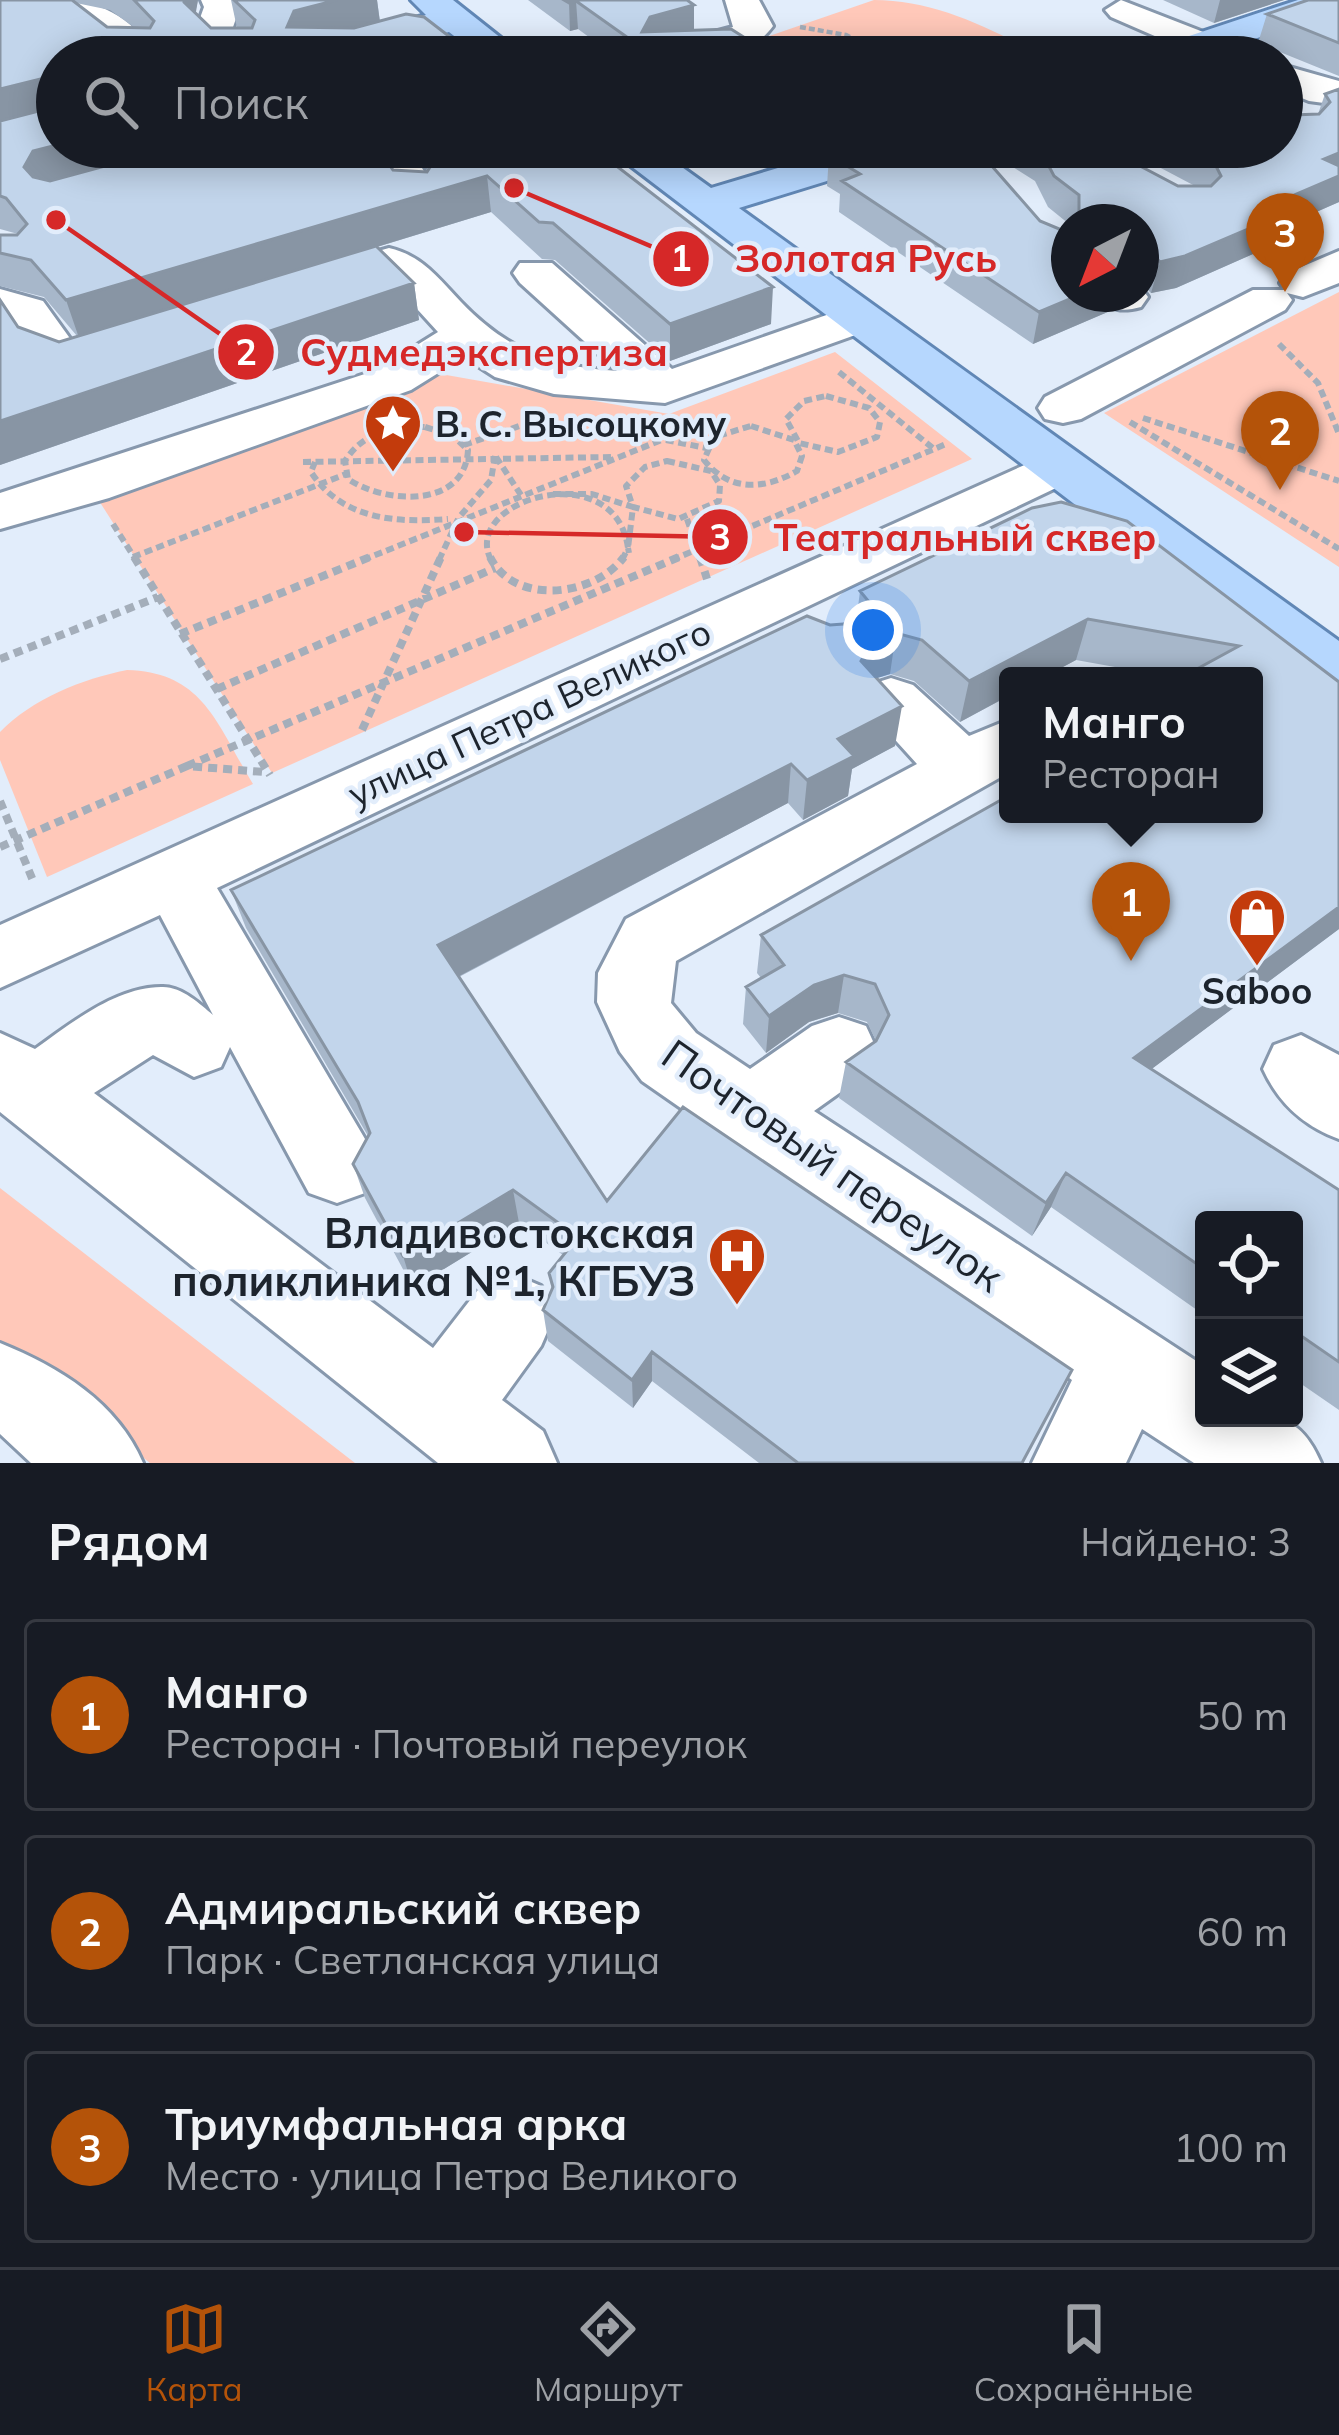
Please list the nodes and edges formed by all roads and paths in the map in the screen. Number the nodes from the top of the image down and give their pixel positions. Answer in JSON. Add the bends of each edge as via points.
{"nodes":[{"id":1,"x":218,"y":0,"type":"edge"},
{"id":2,"x":742,"y":0,"type":"edge"},
{"id":3,"x":1334,"y":0,"type":"edge"},
{"id":4,"x":50,"y":1,"type":"edge"},
{"id":5,"x":443,"y":10,"type":"edge"},
{"id":6,"x":1123,"y":10,"type":"dead end"},
{"id":7,"x":800,"y":27,"type":"dead end"},
{"id":8,"x":118,"y":36,"type":"edge"},
{"id":9,"x":217,"y":36,"type":"edge"},
{"id":10,"x":373,"y":36,"type":"edge"},
{"id":11,"x":478,"y":36,"type":"edge"},
{"id":12,"x":739,"y":36,"type":"edge"},
{"id":13,"x":848,"y":36,"type":"edge"},
{"id":14,"x":1185,"y":36,"type":"edge"},
{"id":15,"x":1251,"y":36,"type":"edge"},
{"id":16,"x":1303,"y":85,"type":"edge"},
{"id":17,"x":1339,"y":93,"type":"edge"},
{"id":18,"x":401,"y":168,"type":"edge"},
{"id":19,"x":655,"y":168,"type":"edge"},
{"id":20,"x":823,"y":168,"type":"edge"},
{"id":21,"x":417,"y":194,"type":"edge"},
{"id":22,"x":704,"y":204,"type":"junction"},
{"id":23,"x":536,"y":273,"type":"dead end"},
{"id":24,"x":1286,"y":292,"type":"edge"},
{"id":25,"x":263,"y":299,"type":"edge"},
{"id":26,"x":0,"y":303,"type":"edge"},
{"id":27,"x":858,"y":318,"type":"junction"},
{"id":28,"x":158,"y":333,"type":"edge"},
{"id":29,"x":470,"y":333,"type":"junction"},
{"id":30,"x":817,"y":380,"type":"dead end"},
{"id":31,"x":879,"y":404,"type":"junction"},
{"id":32,"x":869,"y":409,"type":"junction"},
{"id":33,"x":674,"y":410,"type":"junction"},
{"id":34,"x":545,"y":417,"type":"dead end"},
{"id":35,"x":1339,"y":434,"type":"edge"},
{"id":36,"x":1060,"y":437,"type":"junction"},
{"id":37,"x":662,"y":440,"type":"junction"},
{"id":38,"x":794,"y":440,"type":"junction"},
{"id":39,"x":464,"y":445,"type":"junction"},
{"id":40,"x":706,"y":448,"type":"junction"},
{"id":41,"x":469,"y":456,"type":"junction"},
{"id":42,"x":495,"y":456,"type":"junction"},
{"id":43,"x":616,"y":457,"type":"junction"},
{"id":44,"x":345,"y":461,"type":"junction"},
{"id":45,"x":711,"y":471,"type":"junction"},
{"id":46,"x":346,"y":475,"type":"junction"},
{"id":47,"x":1339,"y":481,"type":"edge"},
{"id":48,"x":90,"y":486,"type":"junction"},
{"id":49,"x":317,"y":486,"type":"junction"},
{"id":50,"x":553,"y":494,"type":"junction"},
{"id":51,"x":522,"y":497,"type":"junction"},
{"id":52,"x":633,"y":507,"type":"junction"},
{"id":53,"x":0,"y":511,"type":"edge"},
{"id":54,"x":458,"y":518,"type":"junction"},
{"id":55,"x":687,"y":519,"type":"junction"},
{"id":56,"x":699,"y":549,"type":"junction"},
{"id":57,"x":1339,"y":549,"type":"edge"},
{"id":58,"x":629,"y":554,"type":"junction"},
{"id":59,"x":133,"y":557,"type":"junction"},
{"id":60,"x":495,"y":568,"type":"junction"},
{"id":61,"x":707,"y":579,"type":"dead end"},
{"id":62,"x":605,"y":584,"type":"junction"},
{"id":63,"x":158,"y":597,"type":"junction"},
{"id":64,"x":421,"y":600,"type":"junction"},
{"id":65,"x":180,"y":634,"type":"junction"},
{"id":66,"x":0,"y":659,"type":"edge"},
{"id":67,"x":1339,"y":673,"type":"edge"},
{"id":68,"x":383,"y":682,"type":"junction"},
{"id":69,"x":217,"y":689,"type":"junction"},
{"id":70,"x":358,"y":736,"type":"dead end"},
{"id":71,"x":248,"y":740,"type":"junction"},
{"id":72,"x":938,"y":748,"type":"edge"},
{"id":73,"x":187,"y":766,"type":"junction"},
{"id":74,"x":0,"y":801,"type":"edge"},
{"id":75,"x":16,"y":839,"type":"junction"},
{"id":76,"x":0,"y":847,"type":"edge"},
{"id":77,"x":174,"y":877,"type":"junction"},
{"id":78,"x":18,"y":950,"type":"edge"},
{"id":79,"x":194,"y":1044,"type":"dead end"},
{"id":80,"x":839,"y":1050,"type":"dead end"},
{"id":81,"x":18,"y":1079,"type":"edge"},
{"id":82,"x":749,"y":1113,"type":"junction"},
{"id":83,"x":337,"y":1166,"type":"dead end"},
{"id":84,"x":511,"y":1316,"type":"dead end"},
{"id":85,"x":1126,"y":1368,"type":"junction"},
{"id":86,"x":0,"y":1387,"type":"edge"},
{"id":87,"x":442,"y":1408,"type":"junction"},
{"id":88,"x":1195,"y":1412,"type":"edge"},
{"id":89,"x":1218,"y":1427,"type":"edge"},
{"id":90,"x":97,"y":1463,"type":"edge"},
{"id":91,"x":511,"y":1463,"type":"edge"},
{"id":92,"x":1078,"y":1463,"type":"edge"},
{"id":93,"x":1275,"y":1463,"type":"edge"}],
"edges":[{"from":1,"to":9,"type":"street"},
{"from":2,"to":12,"type":"street","via":[[755,26]]},
{"from":3,"to":15,"type":"main road"},
{"from":4,"to":8,"type":"street","via":[[102,21]]},
{"from":5,"to":10,"type":"main road"},
{"from":5,"to":11,"type":"main road"},
{"from":6,"to":14,"type":"street"},
{"from":7,"to":13,"type":"path"},
{"from":16,"to":17,"type":"street"},
{"from":18,"to":21,"type":"street"},
{"from":19,"to":22,"type":"main road"},
{"from":20,"to":22,"type":"main road"},
{"from":22,"to":27,"type":"main road"},
{"from":23,"to":33,"type":"street"},
{"from":24,"to":35,"type":"path","via":[[1303,358],[1325,388]]},
{"from":24,"to":36,"type":"street","name":"улица Петра Великого"},
{"from":25,"to":29,"type":"street","via":[[388,261]]},
{"from":26,"to":28,"type":"street","via":[[26,311],[51,350],[68,360]]},
{"from":27,"to":33,"type":"street"},
{"from":27,"to":36,"type":"main road"},
{"from":29,"to":33,"type":"street","via":[[491,355],[540,376]]},
{"from":29,"to":48,"type":"street","via":[[394,380]]},
{"from":30,"to":31,"type":"path","via":[[838,371]]},
{"from":31,"to":32,"type":"path"},
{"from":31,"to":56,"type":"path","via":[[934,449]]},
{"from":32,"to":38,"type":"path","via":[[838,398],[804,401],[786,418]]},
{"from":32,"to":38,"type":"path","via":[[880,422],[877,437],[862,448],[827,453]]},
{"from":33,"to":37,"type":"path"},
{"from":34,"to":39,"type":"path"},
{"from":36,"to":67,"type":"main road"},
{"from":36,"to":77,"type":"street","name":"улица Петра Великого","via":[[799,614]]},
{"from":37,"to":40,"type":"path"},
{"from":37,"to":43,"type":"path"},
{"from":38,"to":40,"type":"path","via":[[751,426],[727,430]]},
{"from":38,"to":45,"type":"path","via":[[802,455],[781,482],[743,486]]},
{"from":39,"to":41,"type":"path"},
{"from":39,"to":44,"type":"path","via":[[444,432],[405,427],[366,438]]},
{"from":40,"to":45,"type":"path"},
{"from":41,"to":42,"type":"path"},
{"from":41,"to":44,"type":"path"},
{"from":41,"to":46,"type":"path","via":[[457,481],[421,496],[368,493]]},
{"from":42,"to":43,"type":"path"},
{"from":42,"to":51,"type":"path"},
{"from":42,"to":54,"type":"path","via":[[491,480]]},
{"from":43,"to":51,"type":"path"},
{"from":44,"to":46,"type":"path"},
{"from":44,"to":49,"type":"path","via":[[316,462]]},
{"from":45,"to":52,"type":"path","via":[[691,462],[644,466],[626,486]]},
{"from":45,"to":55,"type":"path","via":[[718,501]]},
{"from":46,"to":49,"type":"path"},
{"from":47,"to":57,"type":"path","via":[[1118,412]]},
{"from":48,"to":53,"type":"street"},
{"from":48,"to":59,"type":"path"},
{"from":49,"to":54,"type":"path","via":[[368,514]]},
{"from":49,"to":59,"type":"path"},
{"from":50,"to":51,"type":"path"},
{"from":50,"to":52,"type":"path","via":[[592,494]]},
{"from":50,"to":58,"type":"path","via":[[593,499],[623,517]]},
{"from":51,"to":54,"type":"path"},
{"from":51,"to":60,"type":"path","via":[[488,530],[485,550]]},
{"from":52,"to":55,"type":"path","via":[[650,517]]},
{"from":52,"to":58,"type":"path","via":[[638,531]]},
{"from":54,"to":64,"type":"path"},
{"from":54,"to":65,"type":"path"},
{"from":55,"to":56,"type":"path"},
{"from":56,"to":61,"type":"path"},
{"from":56,"to":62,"type":"path"},
{"from":58,"to":62,"type":"path"},
{"from":59,"to":63,"type":"path"},
{"from":60,"to":62,"type":"path","via":[[543,590]]},
{"from":60,"to":64,"type":"path"},
{"from":62,"to":68,"type":"path"},
{"from":63,"to":65,"type":"path"},
{"from":63,"to":66,"type":"path"},
{"from":64,"to":68,"type":"path"},
{"from":64,"to":69,"type":"path"},
{"from":65,"to":69,"type":"path"},
{"from":68,"to":70,"type":"path"},
{"from":68,"to":71,"type":"path"},
{"from":69,"to":71,"type":"path"},
{"from":71,"to":73,"type":"path"},
{"from":71,"to":73,"type":"path","via":[[268,773]]},
{"from":72,"to":82,"type":"street","name":"Почтовый переулок","via":[[651,940],[637,959],[630,979],[644,1029],[669,1057]]},
{"from":73,"to":75,"type":"path"},
{"from":74,"to":75,"type":"path"},
{"from":75,"to":76,"type":"path"},
{"from":75,"to":78,"type":"path","via":[[34,882]]},
{"from":77,"to":78,"type":"street","name":"улица Петра Великого"},
{"from":77,"to":83,"type":"street"},
{"from":79,"to":81,"type":"street","via":[[164,1019],[134,1023]]},
{"from":80,"to":82,"type":"street"},
{"from":81,"to":87,"type":"street"},
{"from":82,"to":85,"type":"street","name":"Почтовый переулок"},
{"from":84,"to":87,"type":"street"},
{"from":85,"to":88,"type":"street","name":"Почтовый переулок"},
{"from":85,"to":92,"type":"street"},
{"from":86,"to":90,"type":"street","via":[[32,1402]]},
{"from":87,"to":91,"type":"street"},
{"from":89,"to":93,"type":"street","name":"Почтовый переулок"}]}
